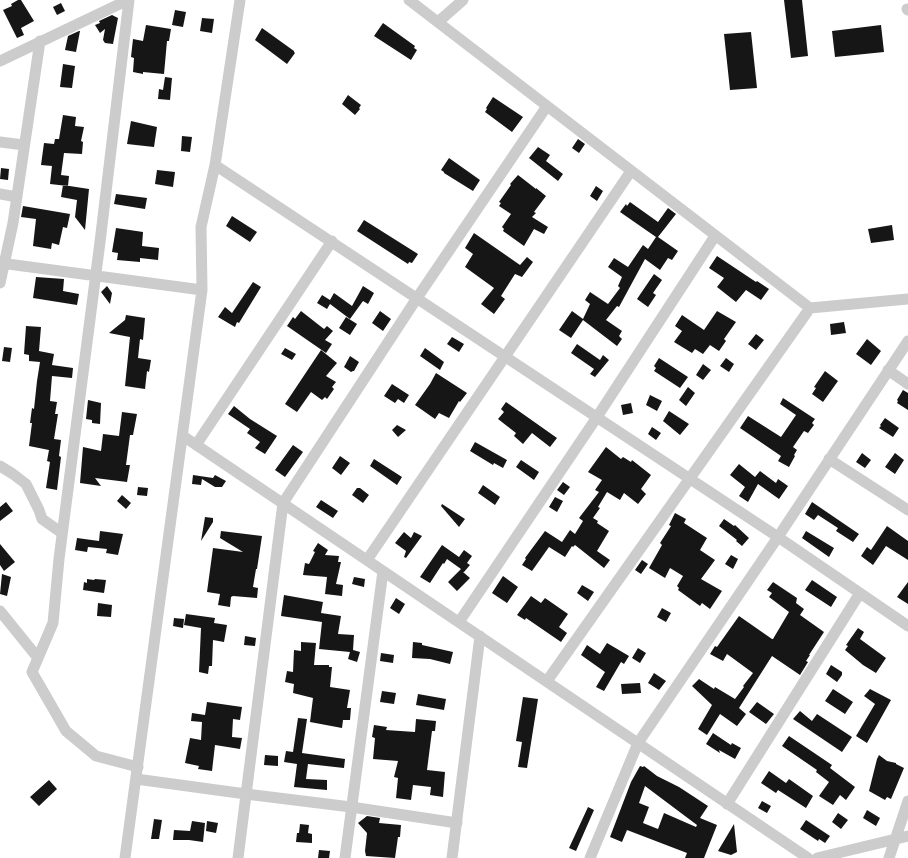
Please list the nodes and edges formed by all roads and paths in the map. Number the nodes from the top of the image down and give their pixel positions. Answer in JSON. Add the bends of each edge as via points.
{"nodes":[{"id":1,"x":128,"y":0,"type":"edge"},
{"id":2,"x":240,"y":0,"type":"edge"},
{"id":3,"x":409,"y":0,"type":"edge"},
{"id":4,"x":463,"y":0,"type":"edge"},
{"id":5,"x":438,"y":22,"type":"junction"},
{"id":6,"x":40,"y":41,"type":"junction"},
{"id":7,"x":0,"y":61,"type":"edge"},
{"id":8,"x":546,"y":106,"type":"junction"},
{"id":9,"x":0,"y":142,"type":"edge"},
{"id":10,"x":24,"y":146,"type":"junction"},
{"id":11,"x":215,"y":166,"type":"junction"},
{"id":12,"x":631,"y":171,"type":"junction"},
{"id":13,"x":0,"y":194,"type":"edge"},
{"id":14,"x":17,"y":197,"type":"junction"},
{"id":15,"x":715,"y":236,"type":"junction"},
{"id":16,"x":332,"y":241,"type":"junction"},
{"id":17,"x":2,"y":263,"type":"edge"},
{"id":18,"x":95,"y":276,"type":"junction"},
{"id":19,"x":0,"y":283,"type":"edge"},
{"id":20,"x":202,"y":290,"type":"junction"},
{"id":21,"x":417,"y":298,"type":"junction"},
{"id":22,"x":908,"y":299,"type":"edge"},
{"id":23,"x":810,"y":308,"type":"junction"},
{"id":24,"x":908,"y":341,"type":"edge"},
{"id":25,"x":505,"y":356,"type":"junction"},
{"id":26,"x":888,"y":370,"type":"junction"},
{"id":27,"x":908,"y":384,"type":"edge"},
{"id":28,"x":597,"y":417,"type":"junction"},
{"id":29,"x":183,"y":436,"type":"junction"},
{"id":30,"x":196,"y":445,"type":"junction"},
{"id":31,"x":829,"y":459,"type":"junction"},
{"id":32,"x":0,"y":466,"type":"edge"},
{"id":33,"x":690,"y":479,"type":"junction"},
{"id":34,"x":283,"y":503,"type":"junction"},
{"id":35,"x":908,"y":510,"type":"edge"},
{"id":36,"x":62,"y":533,"type":"junction"},
{"id":37,"x":778,"y":537,"type":"junction"},
{"id":38,"x":367,"y":560,"type":"junction"},
{"id":39,"x":383,"y":571,"type":"junction"},
{"id":40,"x":860,"y":594,"type":"junction"},
{"id":41,"x":0,"y":611,"type":"edge"},
{"id":42,"x":459,"y":622,"type":"junction"},
{"id":43,"x":908,"y":626,"type":"edge"},
{"id":44,"x":480,"y":636,"type":"junction"},
{"id":45,"x":38,"y":658,"type":"junction"},
{"id":46,"x":547,"y":681,"type":"junction"},
{"id":47,"x":638,"y":743,"type":"junction"},
{"id":48,"x":138,"y":766,"type":"junction"},
{"id":49,"x":136,"y":779,"type":"junction"},
{"id":50,"x":246,"y":794,"type":"junction"},
{"id":51,"x":908,"y":800,"type":"edge"},
{"id":52,"x":727,"y":804,"type":"junction"},
{"id":53,"x":351,"y":807,"type":"junction"},
{"id":54,"x":457,"y":823,"type":"junction"},
{"id":55,"x":908,"y":836,"type":"edge"},
{"id":56,"x":895,"y":840,"type":"junction"},
{"id":57,"x":125,"y":858,"type":"edge"},
{"id":58,"x":238,"y":858,"type":"edge"},
{"id":59,"x":345,"y":858,"type":"edge"},
{"id":60,"x":452,"y":858,"type":"edge"},
{"id":61,"x":590,"y":858,"type":"edge"},
{"id":62,"x":808,"y":858,"type":"edge"},
{"id":63,"x":817,"y":858,"type":"edge"},
{"id":64,"x":889,"y":858,"type":"edge"}],
"edges":[{"from":1,"to":6,"type":"street"},
{"from":1,"to":18,"type":"street"},
{"from":2,"to":11,"type":"street"},
{"from":3,"to":5,"type":"street"},
{"from":4,"to":5,"type":"street"},
{"from":5,"to":8,"type":"street"},
{"from":6,"to":7,"type":"street"},
{"from":6,"to":10,"type":"street"},
{"from":8,"to":12,"type":"street"},
{"from":8,"to":21,"type":"street"},
{"from":9,"to":10,"type":"street"},
{"from":10,"to":14,"type":"street"},
{"from":11,"to":16,"type":"street"},
{"from":11,"to":20,"type":"street","via":[[201,227]]},
{"from":12,"to":15,"type":"street"},
{"from":12,"to":25,"type":"street"},
{"from":13,"to":14,"type":"street"},
{"from":14,"to":17,"type":"street"},
{"from":15,"to":23,"type":"street"},
{"from":15,"to":28,"type":"street"},
{"from":16,"to":21,"type":"street"},
{"from":16,"to":30,"type":"street"},
{"from":17,"to":18,"type":"street"},
{"from":17,"to":19,"type":"street"},
{"from":18,"to":20,"type":"street"},
{"from":18,"to":36,"type":"street"},
{"from":20,"to":29,"type":"street"},
{"from":21,"to":25,"type":"street"},
{"from":21,"to":34,"type":"street"},
{"from":22,"to":23,"type":"street"},
{"from":23,"to":33,"type":"street"},
{"from":24,"to":26,"type":"street"},
{"from":25,"to":28,"type":"street"},
{"from":25,"to":38,"type":"street"},
{"from":26,"to":27,"type":"street"},
{"from":26,"to":31,"type":"street"},
{"from":28,"to":33,"type":"street"},
{"from":28,"to":42,"type":"street"},
{"from":29,"to":30,"type":"street"},
{"from":29,"to":48,"type":"street"},
{"from":30,"to":34,"type":"street"},
{"from":31,"to":35,"type":"street"},
{"from":31,"to":37,"type":"street"},
{"from":32,"to":36,"type":"street","via":[[26,484],[42,519]]},
{"from":33,"to":37,"type":"street"},
{"from":33,"to":46,"type":"street"},
{"from":34,"to":38,"type":"street"},
{"from":34,"to":50,"type":"street"},
{"from":36,"to":45,"type":"street","via":[[53,624]]},
{"from":37,"to":40,"type":"street"},
{"from":37,"to":47,"type":"street"},
{"from":38,"to":39,"type":"street"},
{"from":39,"to":42,"type":"street"},
{"from":39,"to":53,"type":"street"},
{"from":40,"to":43,"type":"street"},
{"from":40,"to":52,"type":"street"},
{"from":41,"to":45,"type":"street"},
{"from":42,"to":44,"type":"street"},
{"from":44,"to":46,"type":"street"},
{"from":44,"to":54,"type":"street"},
{"from":45,"to":48,"type":"street","via":[[32,672],[66,731],[96,756]]},
{"from":46,"to":47,"type":"street"},
{"from":47,"to":52,"type":"street"},
{"from":47,"to":61,"type":"street"},
{"from":48,"to":49,"type":"street"},
{"from":49,"to":50,"type":"street"},
{"from":49,"to":57,"type":"street"},
{"from":50,"to":53,"type":"street"},
{"from":50,"to":58,"type":"street"},
{"from":51,"to":56,"type":"street"},
{"from":52,"to":62,"type":"street"},
{"from":53,"to":54,"type":"street"},
{"from":53,"to":59,"type":"street"},
{"from":54,"to":60,"type":"street"},
{"from":55,"to":56,"type":"street"},
{"from":56,"to":63,"type":"street"},
{"from":56,"to":64,"type":"street"}]}
